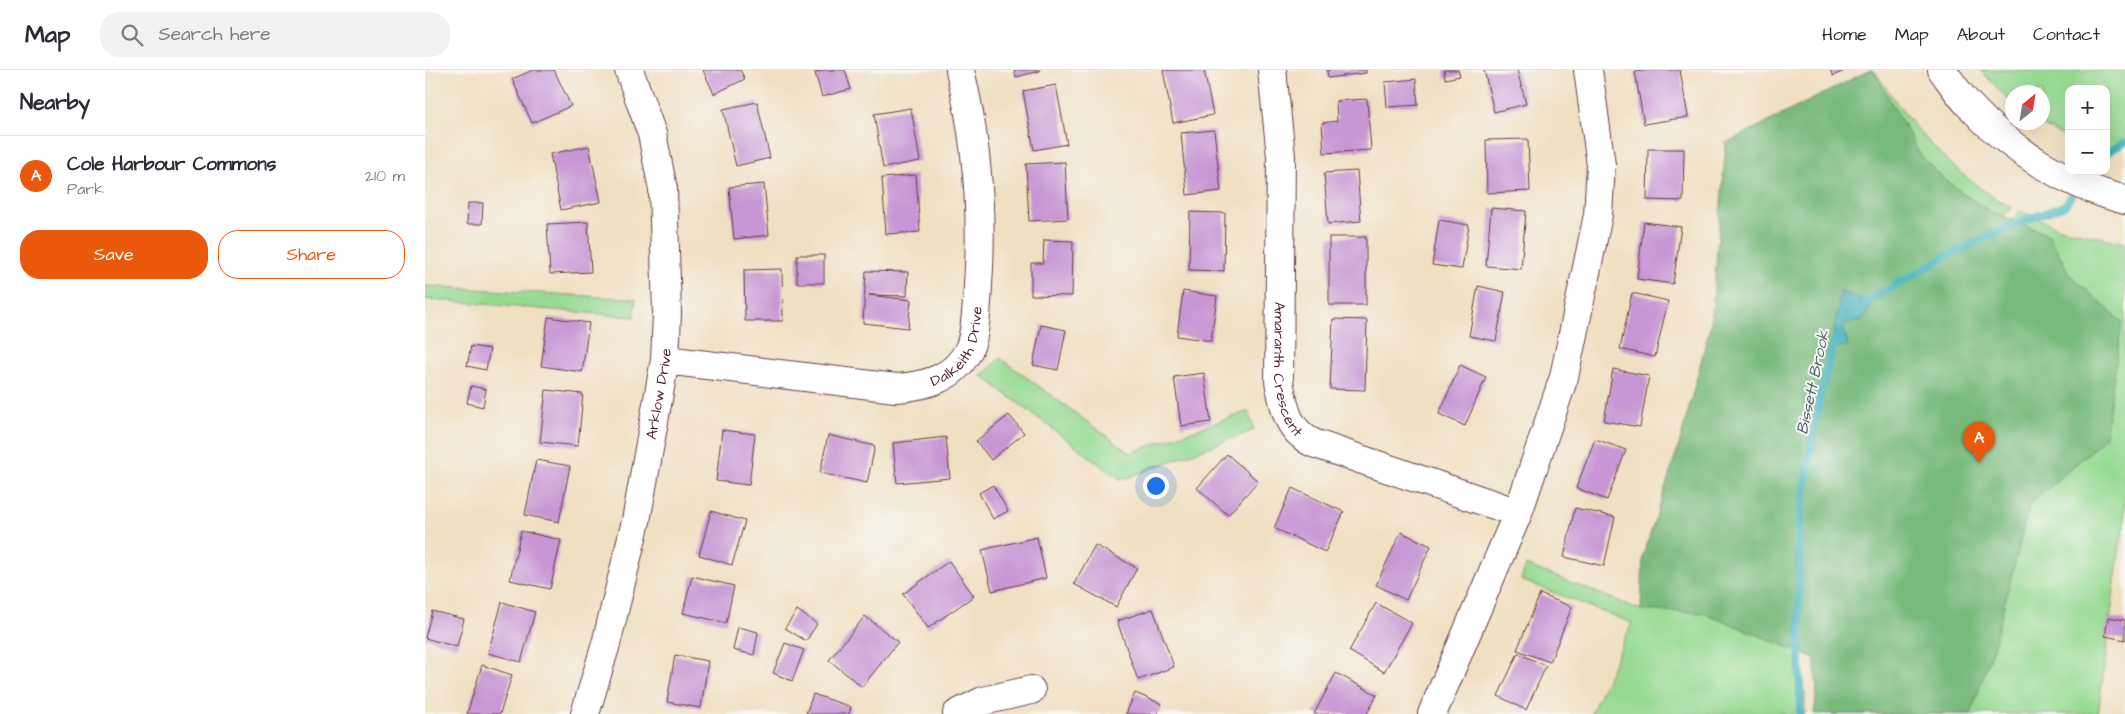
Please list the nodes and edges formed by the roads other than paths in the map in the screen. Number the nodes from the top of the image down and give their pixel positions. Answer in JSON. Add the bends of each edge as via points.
{"nodes":[{"id":1,"x":629,"y":70,"type":"edge"},
{"id":2,"x":960,"y":70,"type":"edge"},
{"id":3,"x":1272,"y":70,"type":"edge"},
{"id":4,"x":1588,"y":70,"type":"edge"},
{"id":5,"x":1942,"y":70,"type":"edge"},
{"id":6,"x":2125,"y":200,"type":"edge"},
{"id":7,"x":665,"y":360,"type":"junction"},
{"id":8,"x":1517,"y":513,"type":"junction"},
{"id":9,"x":1031,"y":690,"type":"dead end"},
{"id":10,"x":585,"y":714,"type":"edge"},
{"id":11,"x":957,"y":714,"type":"edge"},
{"id":12,"x":1432,"y":714,"type":"edge"}],
"edges":[{"from":1,"to":7,"type":"street","name":"Arklow Drive","via":[[652,134],[663,189],[667,313]]},
{"from":2,"to":7,"type":"street","name":"Dalkeith Drive","via":[[973,130],[980,231],[977,308],[969,349],[959,364],[942,378],[921,386],[896,388]]},
{"from":3,"to":8,"type":"street","name":"Amaranth Crescent","via":[[1281,156],[1279,381],[1283,407],[1291,426],[1313,443]]},
{"from":4,"to":8,"type":"street","via":[[1601,165],[1598,215],[1565,377]]},
{"from":5,"to":6,"type":"street","via":[[1968,105],[2001,137],[2061,176]]},
{"from":7,"to":10,"type":"street","name":"Arklow Drive","via":[[636,521]]},
{"from":8,"to":12,"type":"street"},
{"from":9,"to":11,"type":"street","via":[[983,701]]}]}
